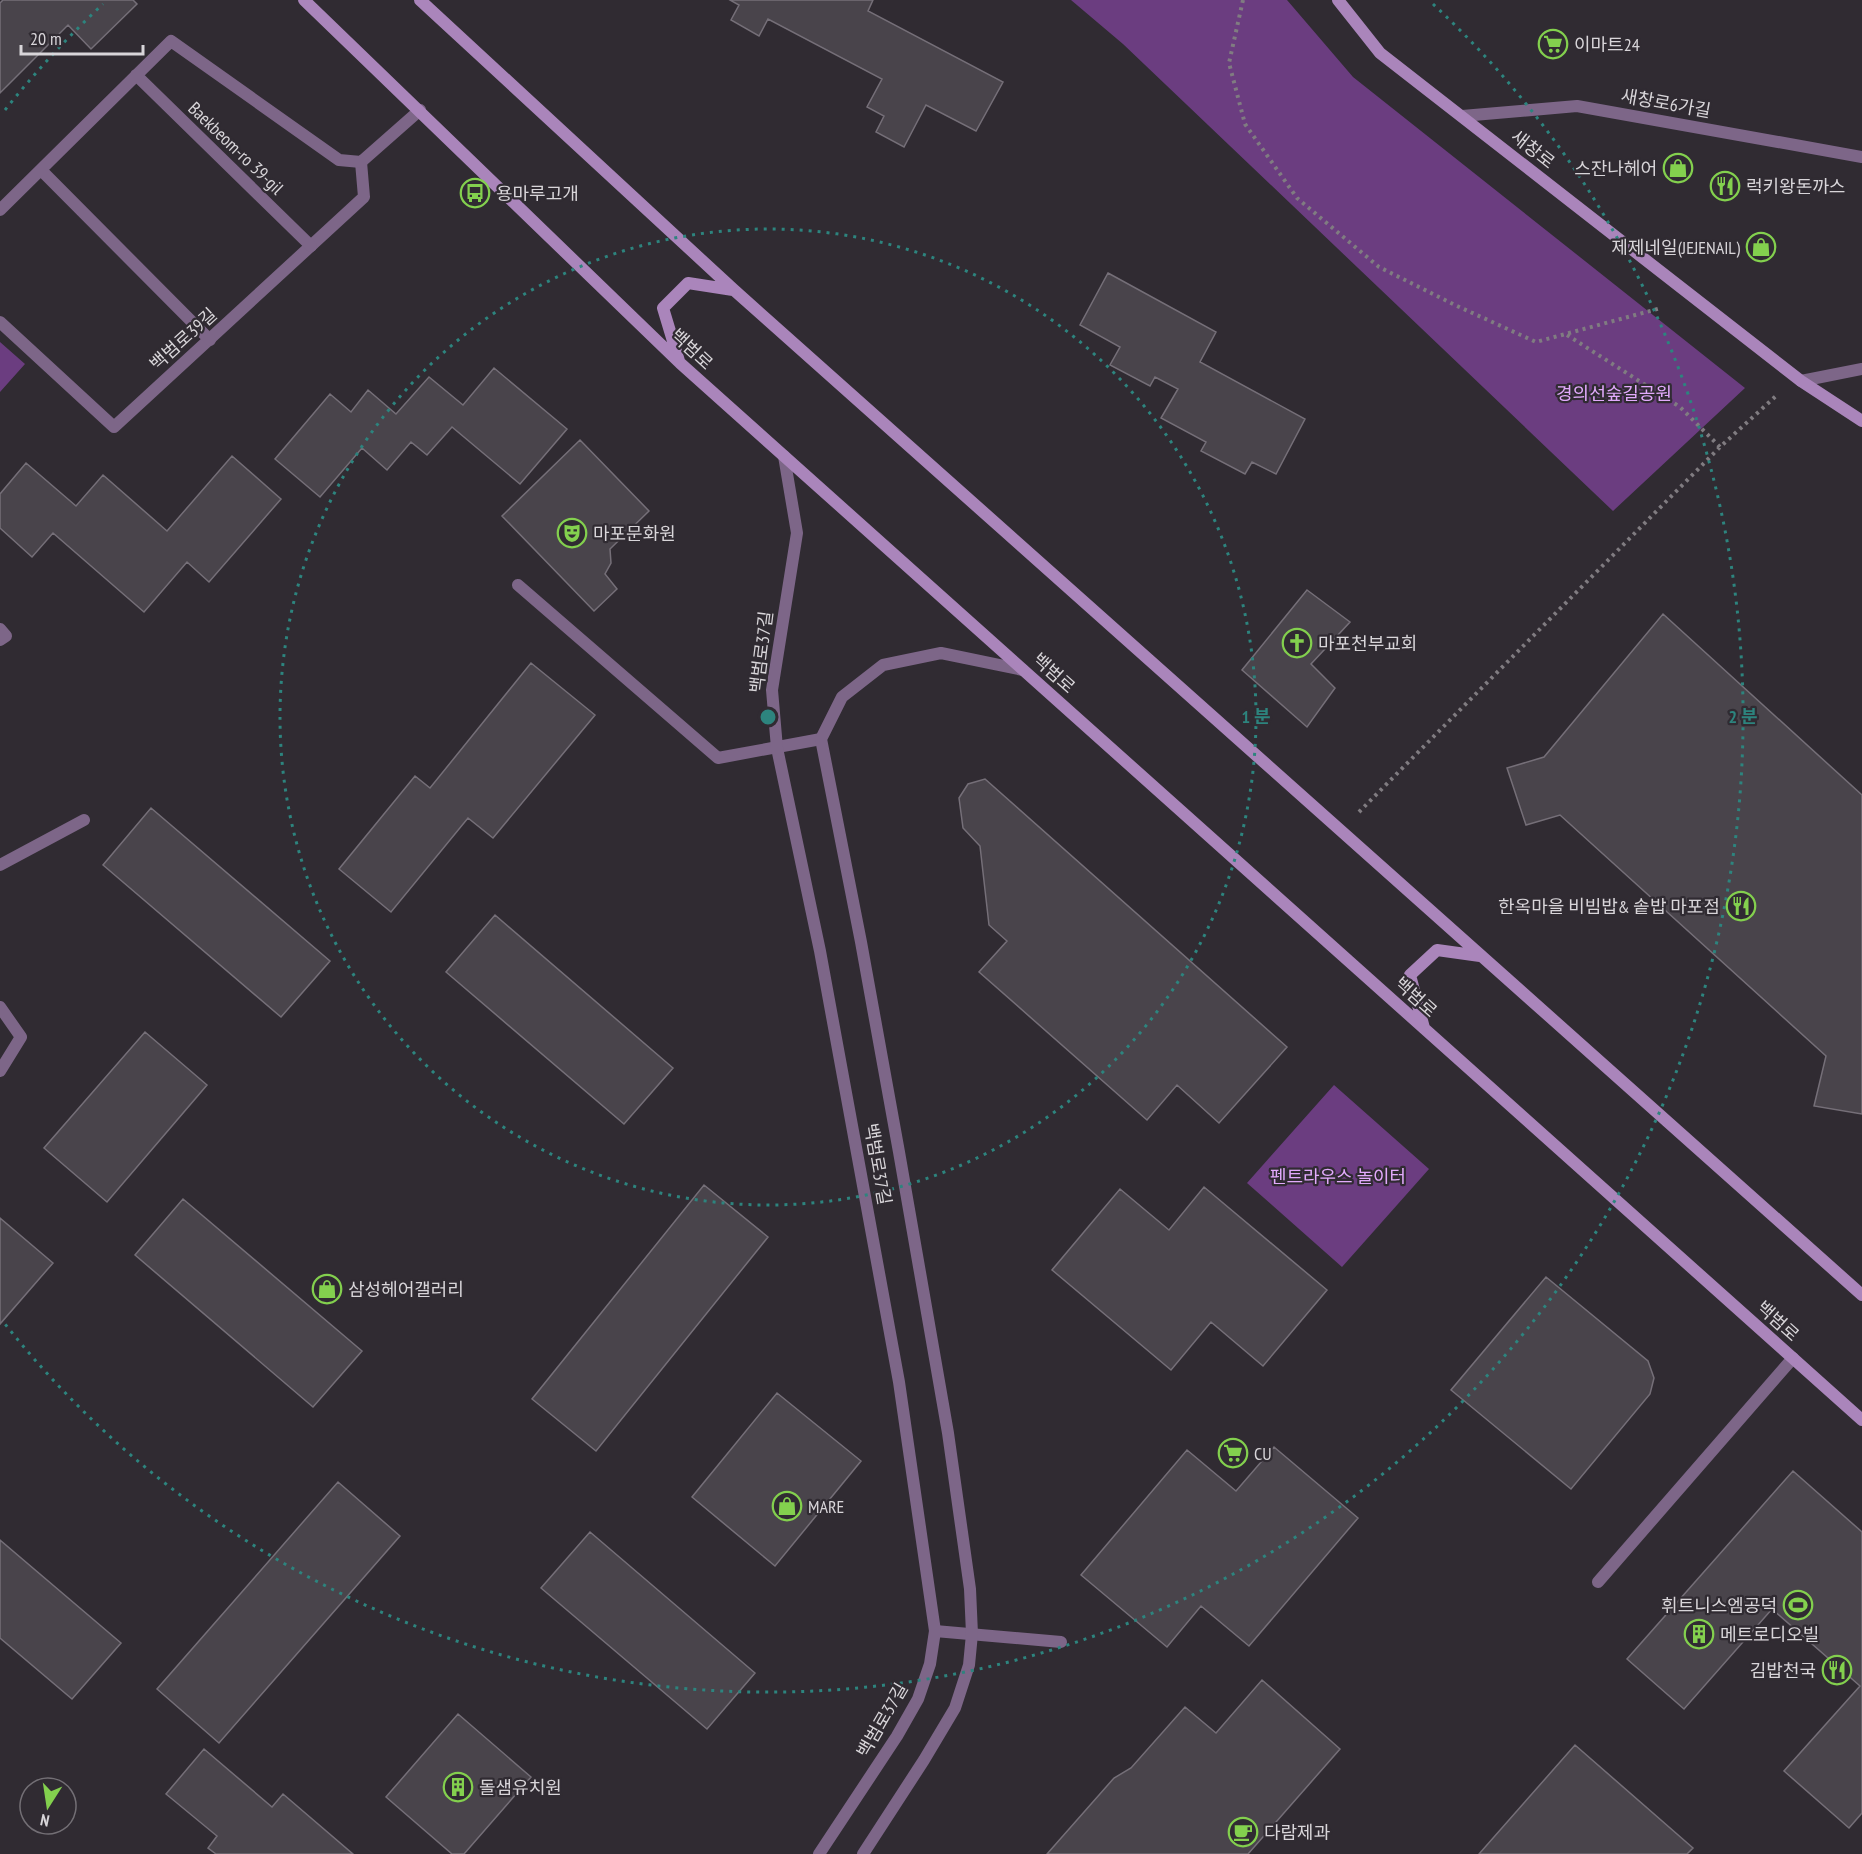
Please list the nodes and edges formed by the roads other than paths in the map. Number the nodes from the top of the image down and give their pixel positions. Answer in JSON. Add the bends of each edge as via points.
{"nodes":[{"id":1,"x":304,"y":0,"type":"edge"},
{"id":2,"x":420,"y":0,"type":"edge"},
{"id":3,"x":1338,"y":0,"type":"edge"},
{"id":4,"x":136,"y":75,"type":"junction"},
{"id":5,"x":420,"y":110,"type":"junction"},
{"id":6,"x":1462,"y":116,"type":"junction"},
{"id":7,"x":1862,"y":157,"type":"edge"},
{"id":8,"x":361,"y":162,"type":"junction"},
{"id":9,"x":41,"y":170,"type":"junction"},
{"id":10,"x":0,"y":210,"type":"edge"},
{"id":11,"x":311,"y":246,"type":"junction"},
{"id":12,"x":734,"y":290,"type":"junction"},
{"id":13,"x":0,"y":322,"type":"edge"},
{"id":14,"x":210,"y":340,"type":"junction"},
{"id":15,"x":680,"y":363,"type":"junction"},
{"id":16,"x":1862,"y":369,"type":"edge"},
{"id":17,"x":1799,"y":379,"type":"junction"},
{"id":18,"x":1862,"y":421,"type":"edge"},
{"id":19,"x":784,"y":456,"type":"junction"},
{"id":20,"x":518,"y":585,"type":"dead end"},
{"id":21,"x":0,"y":629,"type":"edge"},
{"id":22,"x":0,"y":640,"type":"edge"},
{"id":23,"x":1023,"y":670,"type":"junction"},
{"id":24,"x":821,"y":739,"type":"junction"},
{"id":25,"x":777,"y":748,"type":"junction"},
{"id":26,"x":84,"y":820,"type":"dead end"},
{"id":27,"x":0,"y":866,"type":"edge"},
{"id":28,"x":1482,"y":956,"type":"junction"},
{"id":29,"x":0,"y":1007,"type":"edge"},
{"id":30,"x":1424,"y":1028,"type":"junction"},
{"id":31,"x":0,"y":1071,"type":"edge"},
{"id":32,"x":1862,"y":1295,"type":"edge"},
{"id":33,"x":1793,"y":1358,"type":"junction"},
{"id":34,"x":1862,"y":1420,"type":"edge"},
{"id":35,"x":1598,"y":1582,"type":"dead end"},
{"id":36,"x":935,"y":1631,"type":"junction"},
{"id":37,"x":972,"y":1634,"type":"junction"},
{"id":38,"x":1061,"y":1642,"type":"dead end"},
{"id":39,"x":819,"y":1854,"type":"edge"},
{"id":40,"x":863,"y":1854,"type":"edge"}],
"edges":[{"from":1,"to":5,"type":"main road","name":"백범로"},
{"from":2,"to":12,"type":"main road"},
{"from":3,"to":6,"type":"main road","name":"새창로","via":[[1380,53]]},
{"from":4,"to":8,"type":"street","via":[[171,40],[339,160]]},
{"from":4,"to":9,"type":"street"},
{"from":4,"to":11,"type":"street","name":"Baekbeom-ro 39-gil"},
{"from":5,"to":8,"type":"street"},
{"from":5,"to":15,"type":"main road","name":"백범로"},
{"from":6,"to":7,"type":"street","name":"새창로6가길","via":[[1577,106]]},
{"from":6,"to":17,"type":"main road","name":"새창로"},
{"from":8,"to":11,"type":"street","name":"백범로39길","via":[[364,197]]},
{"from":9,"to":10,"type":"street"},
{"from":9,"to":14,"type":"street"},
{"from":11,"to":14,"type":"street","name":"백범로39길"},
{"from":12,"to":15,"type":"main road","via":[[688,283],[663,308]]},
{"from":12,"to":28,"type":"main road"},
{"from":13,"to":14,"type":"street","name":"백범로39길","via":[[114,427]]},
{"from":15,"to":19,"type":"main road","name":"백범로"},
{"from":16,"to":17,"type":"street"},
{"from":17,"to":18,"type":"main road","name":"새창로"},
{"from":19,"to":23,"type":"main road","name":"백범로"},
{"from":19,"to":25,"type":"street","name":"백범로37길","via":[[797,533],[772,690]]},
{"from":20,"to":25,"type":"street","via":[[718,758]]},
{"from":21,"to":22,"type":"street","via":[[6,636]]},
{"from":23,"to":24,"type":"street","via":[[941,653],[883,666],[842,697]]},
{"from":23,"to":30,"type":"main road","name":"백범로"},
{"from":24,"to":25,"type":"street"},
{"from":24,"to":37,"type":"street","name":"백범로37길","via":[[946,1421],[970,1589]]},
{"from":25,"to":36,"type":"street","name":"백범로37길","via":[[820,951],[899,1382]]},
{"from":26,"to":27,"type":"street"},
{"from":28,"to":30,"type":"main road","via":[[1437,950],[1410,975]]},
{"from":28,"to":32,"type":"main road"},
{"from":29,"to":31,"type":"street","via":[[21,1037]]},
{"from":30,"to":33,"type":"main road","name":"백범로"},
{"from":33,"to":34,"type":"main road","name":"백범로"},
{"from":33,"to":35,"type":"street","name":"백범로"},
{"from":36,"to":37,"type":"street"},
{"from":36,"to":39,"type":"street","name":"백범로37길","via":[[930,1664],[918,1699]]},
{"from":37,"to":38,"type":"street"},
{"from":37,"to":40,"type":"street","name":"백범로37길","via":[[969,1665],[955,1707]]}]}
